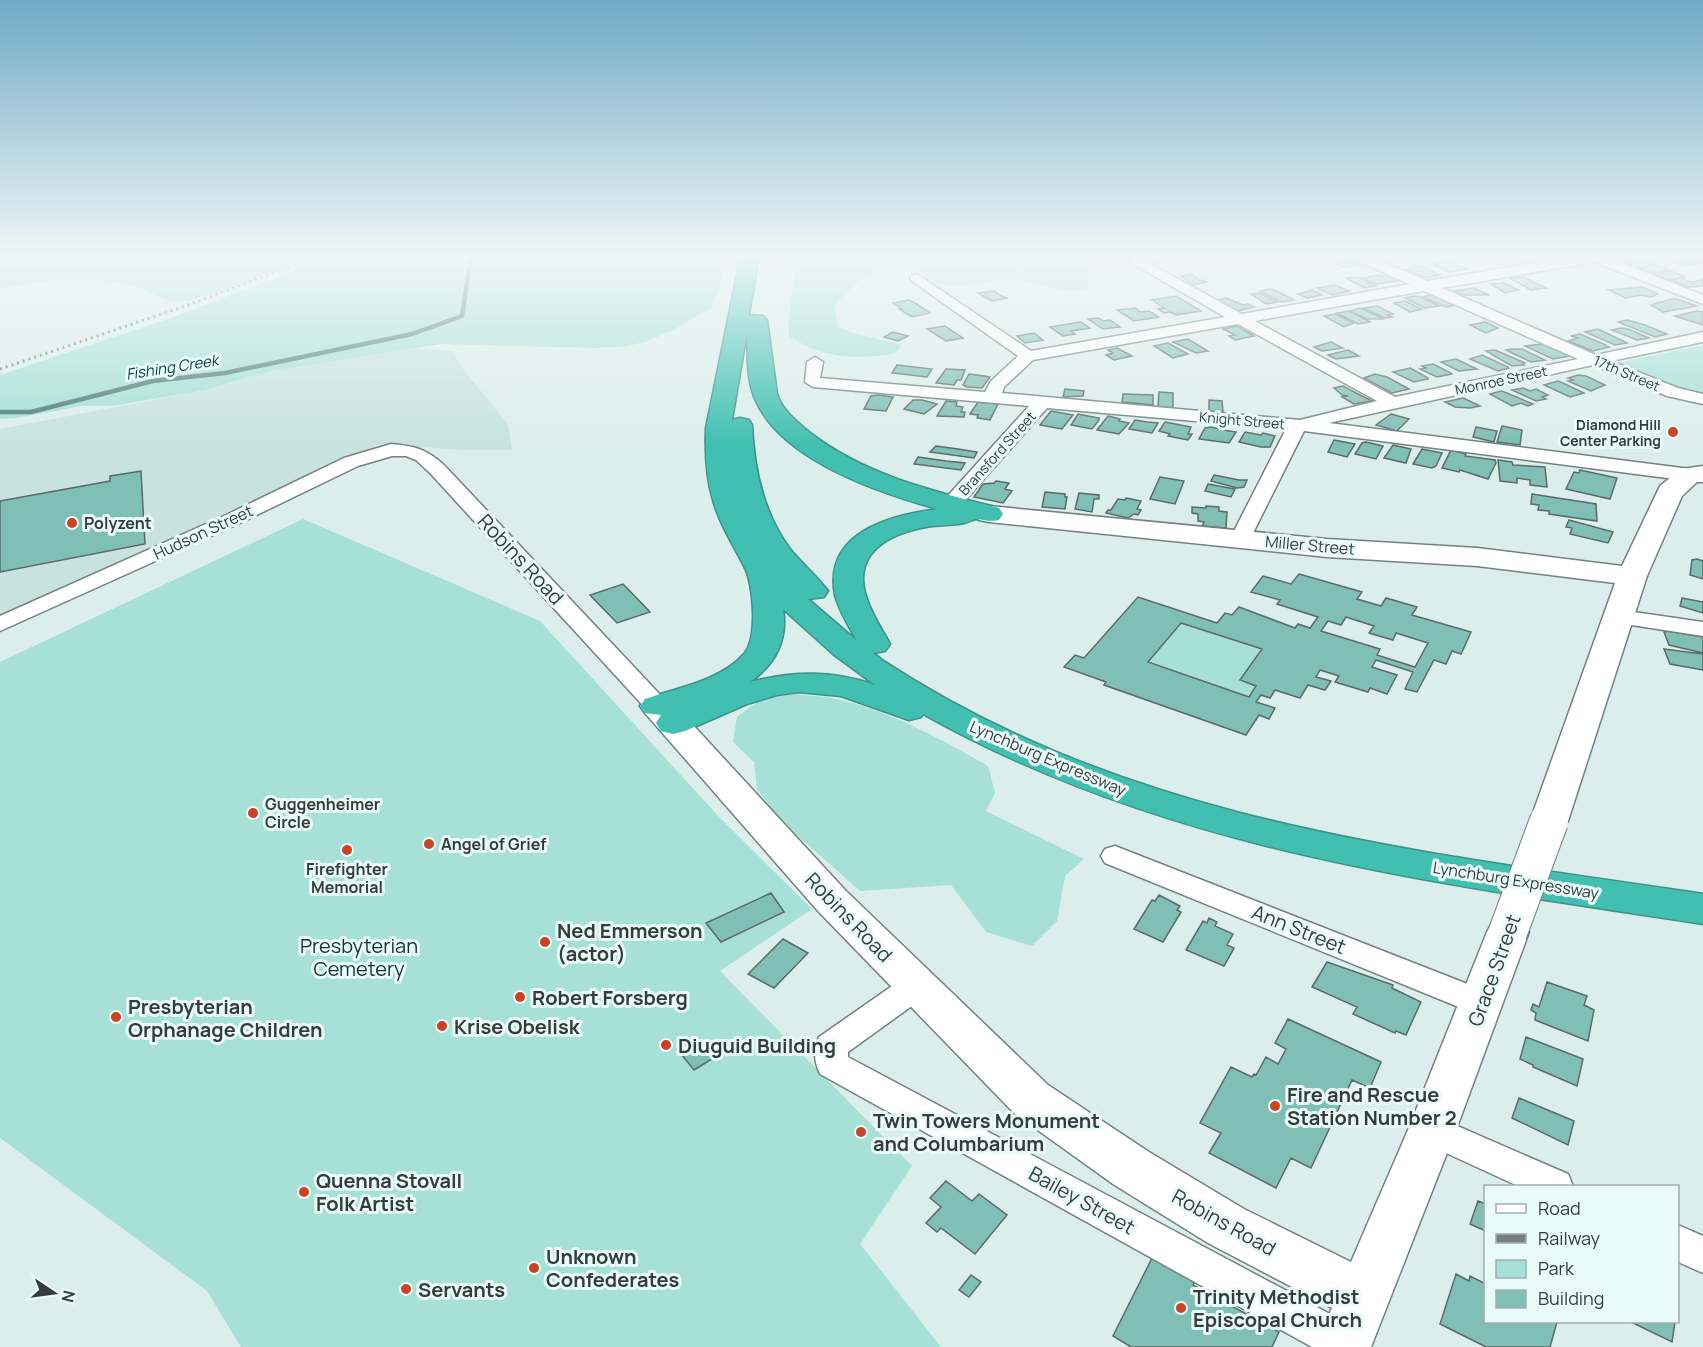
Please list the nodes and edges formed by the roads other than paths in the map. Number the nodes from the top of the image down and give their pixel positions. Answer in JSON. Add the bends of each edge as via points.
{"nodes":[{"id":1,"x":738,"y":318,"type":"edge"},
{"id":2,"x":974,"y":318,"type":"edge"},
{"id":3,"x":1240,"y":318,"type":"joint"},
{"id":4,"x":1497,"y":318,"type":"edge"},
{"id":5,"x":756,"y":320,"type":"joint"},
{"id":6,"x":1703,"y":337,"type":"edge"},
{"id":7,"x":1028,"y":356,"type":"junction"},
{"id":8,"x":1594,"y":360,"type":"junction"},
{"id":9,"x":815,"y":362,"type":"dead end"},
{"id":10,"x":991,"y":398,"type":"junction"},
{"id":11,"x":1703,"y":399,"type":"edge"},
{"id":12,"x":1042,"y":403,"type":"junction"},
{"id":13,"x":1393,"y":403,"type":"junction"},
{"id":14,"x":1300,"y":425,"type":"junction"},
{"id":15,"x":408,"y":451,"type":"joint"},
{"id":16,"x":1696,"y":474,"type":"edge"},
{"id":17,"x":951,"y":504,"type":"junction"},
{"id":18,"x":989,"y":514,"type":"junction"},
{"id":19,"x":1240,"y":539,"type":"junction"},
{"id":20,"x":760,"y":567,"type":"junction"},
{"id":21,"x":1632,"y":576,"type":"junction"},
{"id":22,"x":1620,"y":617,"type":"junction"},
{"id":23,"x":0,"y":624,"type":"edge"},
{"id":24,"x":1703,"y":629,"type":"edge"},
{"id":25,"x":874,"y":644,"type":"junction"},
{"id":26,"x":665,"y":714,"type":"junction"},
{"id":27,"x":973,"y":728,"type":"junction"},
{"id":28,"x":1115,"y":856,"type":"dead end"},
{"id":29,"x":1703,"y":886,"type":"edge"},
{"id":30,"x":1703,"y":909,"type":"edge"},
{"id":31,"x":916,"y":986,"type":"junction"},
{"id":32,"x":1482,"y":1003,"type":"junction"},
{"id":33,"x":1432,"y":1130,"type":"junction"},
{"id":34,"x":1553,"y":1185,"type":"edge"},
{"id":35,"x":1679,"y":1245,"type":"edge"},
{"id":36,"x":1703,"y":1255,"type":"edge"},
{"id":37,"x":1363,"y":1296,"type":"junction"},
{"id":38,"x":1344,"y":1345,"type":"edge"}],
"edges":[{"from":1,"to":20,"type":"highway","name":"Lynchburg Expressway","via":[[716,453],[726,501]]},
{"from":2,"to":7,"type":"street"},
{"from":3,"to":7,"type":"street"},
{"from":3,"to":13,"type":"street"},
{"from":4,"to":8,"type":"street","name":"17th Street"},
{"from":5,"to":17,"type":"highway","via":[[765,396],[782,421],[807,444],[859,474],[889,487]]},
{"from":5,"to":25,"type":"highway","name":"Lynchburg Expressway","via":[[739,452],[752,504],[772,542],[807,586]]},
{"from":6,"to":8,"type":"street","name":"Monroe Street"},
{"from":7,"to":10,"type":"street","via":[[997,385]]},
{"from":8,"to":11,"type":"street","name":"17th Street","via":[[1659,388]]},
{"from":8,"to":13,"type":"street","name":"Monroe Street"},
{"from":9,"to":10,"type":"street","name":"Knight Street","via":[[813,382]]},
{"from":10,"to":12,"type":"street","name":"Knight Street"},
{"from":12,"to":14,"type":"street","name":"Knight Street"},
{"from":12,"to":17,"type":"street","name":"Bransford Street"},
{"from":13,"to":14,"type":"street","name":"Monroe Street"},
{"from":14,"to":16,"type":"street","name":"Knight Street"},
{"from":14,"to":19,"type":"street"},
{"from":15,"to":23,"type":"street","name":"Hudson Street","via":[[391,450],[351,462]]},
{"from":15,"to":26,"type":"street","name":"Robins Road","via":[[423,456],[437,469]]},
{"from":16,"to":21,"type":"main road","name":"Grace Street","via":[[1670,492]]},
{"from":17,"to":18,"type":"highway"},
{"from":18,"to":19,"type":"main road","name":"Miller Street"},
{"from":18,"to":25,"type":"highway","via":[[913,520],[888,528],[854,555],[848,574],[850,595]]},
{"from":19,"to":21,"type":"main road","name":"Miller Street","via":[[1477,557]]},
{"from":20,"to":26,"type":"highway","via":[[768,610],[769,631],[764,650],[751,666]]},
{"from":20,"to":27,"type":"highway","name":"Lynchburg Expressway","via":[[817,626],[863,662]]},
{"from":21,"to":22,"type":"main road","name":"Grace Street"},
{"from":22,"to":24,"type":"street"},
{"from":22,"to":32,"type":"main road","name":"Grace Street","bridge":true},
{"from":25,"to":29,"type":"highway","name":"Lynchburg Expressway","via":[[1013,724],[1092,756],[1239,804],[1474,854]]},
{"from":26,"to":27,"type":"highway","via":[[750,691],[813,682],[868,693],[907,710]]},
{"from":26,"to":31,"type":"main road","name":"Robins Road","via":[[832,901]]},
{"from":27,"to":30,"type":"highway","name":"Lynchburg Expressway","via":[[1138,796],[1302,843]]},
{"from":28,"to":32,"type":"street","name":"Ann Street"},
{"from":31,"to":37,"type":"main road","name":"Robins Road","via":[[1031,1099],[1122,1162],[1226,1226]]},
{"from":31,"to":38,"type":"street","name":"Bailey Street","via":[[831,1046],[832,1064]]},
{"from":32,"to":33,"type":"main road","name":"Grace Street"},
{"from":33,"to":34,"type":"street"},
{"from":33,"to":37,"type":"main road","name":"Grace Street"},
{"from":35,"to":36,"type":"street"},
{"from":37,"to":38,"type":"main road","name":"Grace Street"}]}
